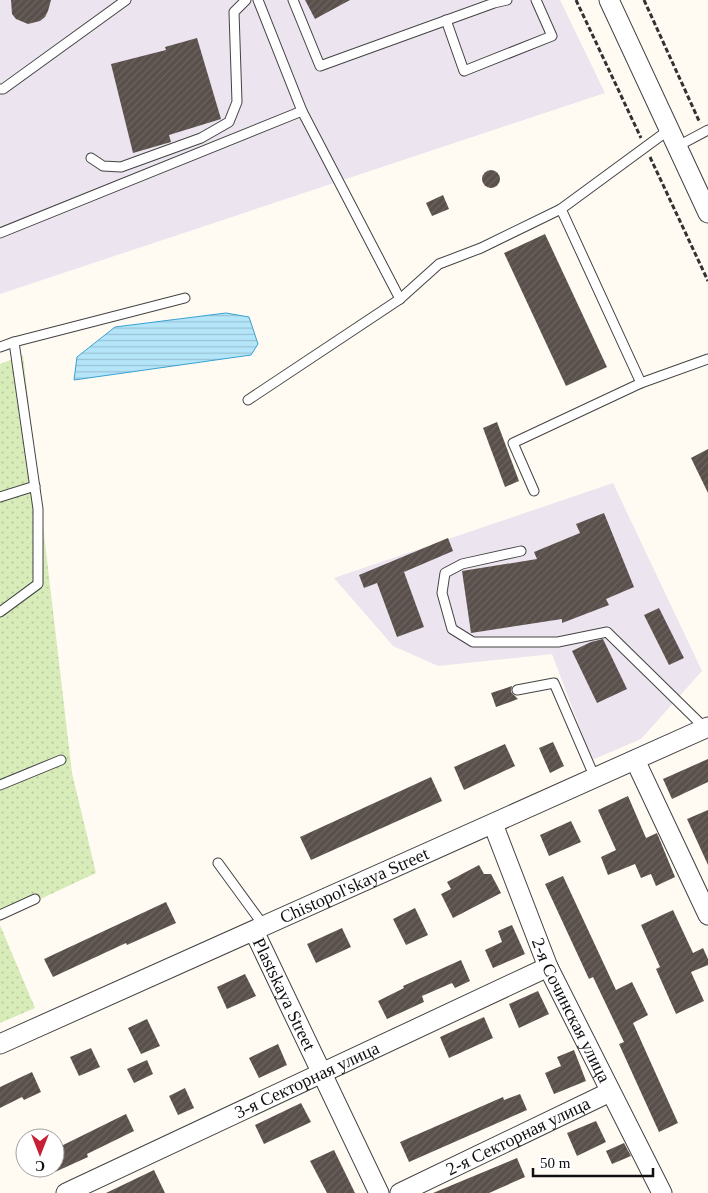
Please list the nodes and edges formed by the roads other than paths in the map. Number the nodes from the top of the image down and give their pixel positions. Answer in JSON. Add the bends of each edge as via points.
{"nodes":[{"id":1,"x":126,"y":0,"type":"edge"},
{"id":2,"x":246,"y":0,"type":"edge"},
{"id":3,"x":258,"y":0,"type":"edge"},
{"id":4,"x":293,"y":0,"type":"edge"},
{"id":5,"x":507,"y":0,"type":"edge"},
{"id":6,"x":536,"y":0,"type":"edge"},
{"id":7,"x":609,"y":0,"type":"edge"},
{"id":8,"x":494,"y":1,"type":"edge"},
{"id":9,"x":446,"y":20,"type":"junction"},
{"id":10,"x":0,"y":89,"type":"edge"},
{"id":11,"x":302,"y":111,"type":"junction"},
{"id":12,"x":670,"y":129,"type":"junction"},
{"id":13,"x":706,"y":131,"type":"edge"},
{"id":14,"x":678,"y":146,"type":"junction"},
{"id":15,"x":91,"y":158,"type":"dead end"},
{"id":16,"x":561,"y":209,"type":"junction"},
{"id":17,"x":708,"y":213,"type":"edge"},
{"id":18,"x":0,"y":232,"type":"edge"},
{"id":19,"x":185,"y":298,"type":"dead end"},
{"id":20,"x":400,"y":299,"type":"junction"},
{"id":21,"x":14,"y":342,"type":"junction"},
{"id":22,"x":0,"y":347,"type":"edge"},
{"id":23,"x":708,"y":359,"type":"edge"},
{"id":24,"x":641,"y":383,"type":"junction"},
{"id":25,"x":248,"y":400,"type":"dead end"},
{"id":26,"x":35,"y":486,"type":"junction"},
{"id":27,"x":534,"y":491,"type":"dead end"},
{"id":28,"x":0,"y":497,"type":"edge"},
{"id":29,"x":521,"y":551,"type":"dead end"},
{"id":30,"x":0,"y":612,"type":"edge"},
{"id":31,"x":517,"y":690,"type":"dead end"},
{"id":32,"x":706,"y":727,"type":"edge"},
{"id":33,"x":61,"y":760,"type":"dead end"},
{"id":34,"x":635,"y":760,"type":"junction"},
{"id":35,"x":595,"y":778,"type":"junction"},
{"id":36,"x":0,"y":785,"type":"edge"},
{"id":37,"x":493,"y":824,"type":"junction"},
{"id":38,"x":218,"y":863,"type":"dead end"},
{"id":39,"x":35,"y":898,"type":"dead end"},
{"id":40,"x":0,"y":915,"type":"edge"},
{"id":41,"x":708,"y":915,"type":"edge"},
{"id":42,"x":259,"y":928,"type":"junction"},
{"id":43,"x":548,"y":967,"type":"junction"},
{"id":44,"x":0,"y":1044,"type":"edge"},
{"id":45,"x":323,"y":1072,"type":"junction"},
{"id":46,"x":610,"y":1092,"type":"junction"},
{"id":47,"x":66,"y":1193,"type":"edge"},
{"id":48,"x":379,"y":1193,"type":"edge"},
{"id":49,"x":400,"y":1193,"type":"edge"},
{"id":50,"x":662,"y":1193,"type":"edge"}],
"edges":[{"from":1,"to":10,"type":"lane"},
{"from":2,"to":15,"type":"lane","via":[[234,12],[237,102],[229,122],[202,138],[121,167],[103,166]]},
{"from":3,"to":11,"type":"lane"},
{"from":4,"to":9,"type":"lane","via":[[320,66]]},
{"from":5,"to":8,"type":"lane"},
{"from":6,"to":9,"type":"lane","via":[[552,36],[464,72]]},
{"from":7,"to":12,"type":"street"},
{"from":8,"to":9,"type":"lane"},
{"from":11,"to":18,"type":"lane"},
{"from":11,"to":20,"type":"lane"},
{"from":12,"to":14,"type":"street"},
{"from":12,"to":16,"type":"lane"},
{"from":13,"to":14,"type":"lane"},
{"from":14,"to":17,"type":"street"},
{"from":16,"to":20,"type":"lane","via":[[481,248],[439,264]]},
{"from":16,"to":24,"type":"lane"},
{"from":19,"to":21,"type":"lane"},
{"from":20,"to":25,"type":"lane"},
{"from":21,"to":22,"type":"lane"},
{"from":21,"to":26,"type":"lane"},
{"from":23,"to":24,"type":"lane"},
{"from":24,"to":27,"type":"lane","via":[[513,443]]},
{"from":26,"to":28,"type":"lane"},
{"from":26,"to":30,"type":"lane","via":[[38,584]]},
{"from":29,"to":32,"type":"lane","via":[[462,564],[445,573],[442,593],[452,629],[472,642],[558,642],[607,632]]},
{"from":31,"to":35,"type":"lane","via":[[554,683]]},
{"from":32,"to":34,"type":"street","name":"Chistopol'skaya Street"},
{"from":33,"to":36,"type":"lane"},
{"from":34,"to":35,"type":"street","name":"Chistopol'skaya Street"},
{"from":34,"to":41,"type":"street"},
{"from":35,"to":37,"type":"street","name":"Chistopol'skaya Street"},
{"from":37,"to":42,"type":"street","name":"Chistopol'skaya Street"},
{"from":37,"to":43,"type":"street","name":"2-я Сочинская улица"},
{"from":38,"to":42,"type":"lane"},
{"from":39,"to":40,"type":"lane"},
{"from":42,"to":44,"type":"street","name":"Chistopol'skaya Street"},
{"from":42,"to":45,"type":"street","name":"Plastskaya Street"},
{"from":43,"to":45,"type":"street","name":"3-я Секторная улица"},
{"from":43,"to":46,"type":"street","name":"2-я Сочинская улица"},
{"from":45,"to":47,"type":"street","name":"3-я Секторная улица"},
{"from":45,"to":48,"type":"street","name":"Plastskaya Street"},
{"from":46,"to":49,"type":"street","name":"2-я Секторная улица"},
{"from":46,"to":50,"type":"street","name":"2-я Сочинская улица"}]}
